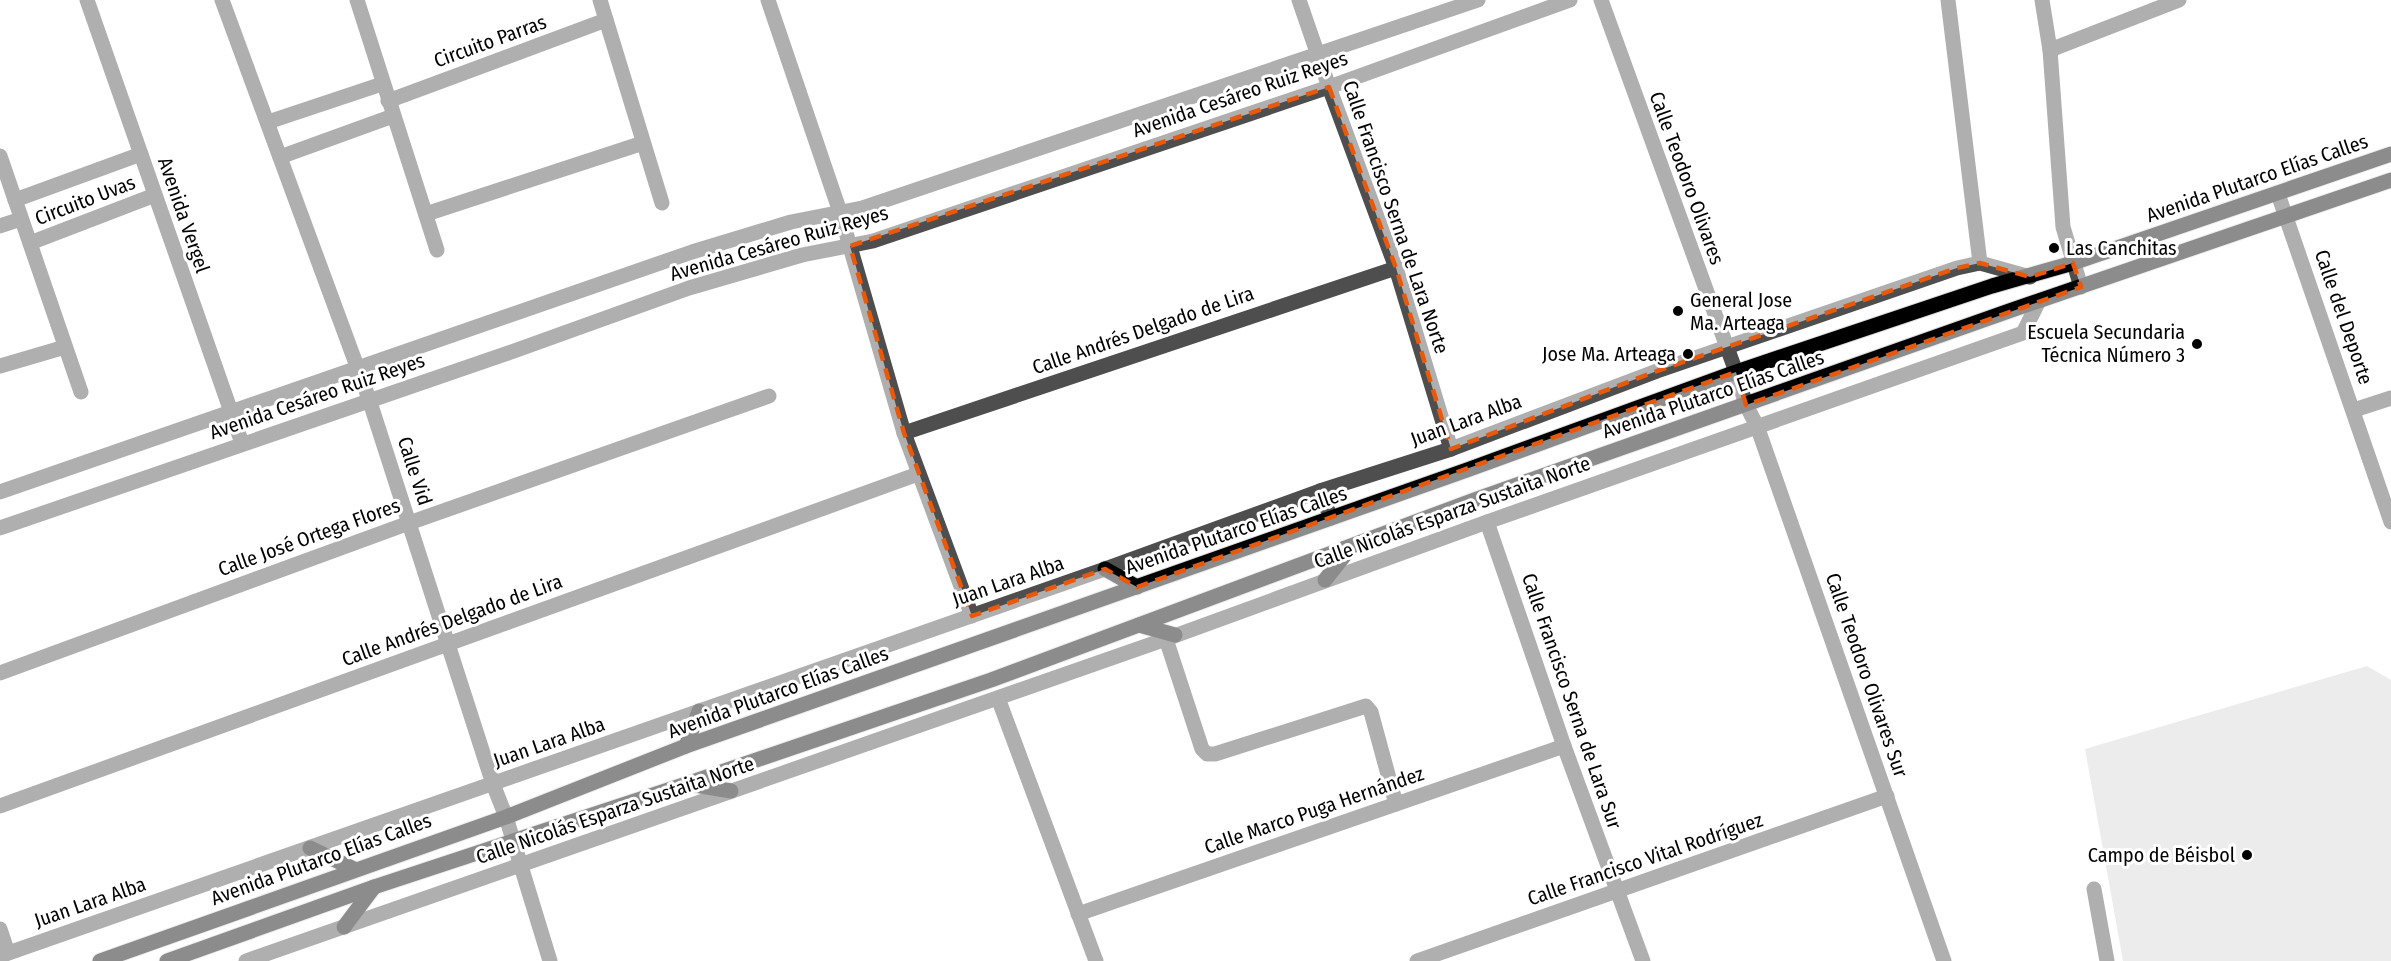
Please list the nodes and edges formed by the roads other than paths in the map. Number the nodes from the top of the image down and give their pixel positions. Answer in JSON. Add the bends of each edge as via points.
{"nodes":[{"id":1,"x":87,"y":0,"type":"edge"},
{"id":2,"x":222,"y":0,"type":"edge"},
{"id":3,"x":357,"y":0,"type":"edge"},
{"id":4,"x":600,"y":0,"type":"edge"},
{"id":5,"x":768,"y":0,"type":"edge"},
{"id":6,"x":1299,"y":0,"type":"edge"},
{"id":7,"x":1478,"y":0,"type":"edge"},
{"id":8,"x":1570,"y":0,"type":"edge"},
{"id":9,"x":1601,"y":0,"type":"edge"},
{"id":10,"x":1948,"y":0,"type":"edge"},
{"id":11,"x":2042,"y":0,"type":"edge"},
{"id":12,"x":2179,"y":0,"type":"edge"},
{"id":13,"x":606,"y":20,"type":"junction"},
{"id":14,"x":2050,"y":50,"type":"junction"},
{"id":15,"x":1318,"y":54,"type":"junction"},
{"id":16,"x":382,"y":84,"type":"junction"},
{"id":17,"x":1329,"y":87,"type":"junction"},
{"id":18,"x":388,"y":101,"type":"junction"},
{"id":19,"x":393,"y":116,"type":"junction"},
{"id":20,"x":268,"y":122,"type":"junction"},
{"id":21,"x":643,"y":143,"type":"junction"},
{"id":22,"x":141,"y":154,"type":"junction"},
{"id":23,"x":2391,"y":154,"type":"edge"},
{"id":24,"x":0,"y":156,"type":"edge"},
{"id":25,"x":280,"y":157,"type":"junction"},
{"id":26,"x":2391,"y":180,"type":"edge"},
{"id":27,"x":2278,"y":194,"type":"junction"},
{"id":28,"x":155,"y":195,"type":"junction"},
{"id":29,"x":15,"y":200,"type":"junction"},
{"id":30,"x":662,"y":203,"type":"dead end"},
{"id":31,"x":840,"y":212,"type":"junction"},
{"id":32,"x":426,"y":214,"type":"junction"},
{"id":33,"x":2286,"y":217,"type":"junction"},
{"id":34,"x":21,"y":219,"type":"junction"},
{"id":35,"x":0,"y":226,"type":"edge"},
{"id":36,"x":30,"y":243,"type":"junction"},
{"id":37,"x":850,"y":246,"type":"junction"},
{"id":38,"x":437,"y":250,"type":"dead end"},
{"id":39,"x":1980,"y":263,"type":"junction"},
{"id":40,"x":2073,"y":263,"type":"junction"},
{"id":41,"x":1396,"y":268,"type":"junction"},
{"id":42,"x":2030,"y":277,"type":"junction"},
{"id":43,"x":2081,"y":287,"type":"junction"},
{"id":44,"x":2039,"y":301,"type":"junction"},
{"id":45,"x":65,"y":347,"type":"junction"},
{"id":46,"x":1726,"y":348,"type":"junction"},
{"id":47,"x":0,"y":366,"type":"edge"},
{"id":48,"x":358,"y":368,"type":"junction"},
{"id":49,"x":1736,"y":372,"type":"junction"},
{"id":50,"x":81,"y":392,"type":"dead end"},
{"id":51,"x":769,"y":396,"type":"dead end"},
{"id":52,"x":2391,"y":398,"type":"edge"},
{"id":53,"x":369,"y":399,"type":"junction"},
{"id":54,"x":1746,"y":405,"type":"junction"},
{"id":55,"x":2354,"y":410,"type":"junction"},
{"id":56,"x":230,"y":411,"type":"junction"},
{"id":57,"x":1757,"y":426,"type":"junction"},
{"id":58,"x":904,"y":433,"type":"junction"},
{"id":59,"x":242,"y":443,"type":"junction"},
{"id":60,"x":1451,"y":449,"type":"junction"},
{"id":61,"x":918,"y":474,"type":"junction"},
{"id":62,"x":1320,"y":491,"type":"junction"},
{"id":63,"x":0,"y":492,"type":"edge"},
{"id":64,"x":1330,"y":518,"type":"junction"},
{"id":65,"x":1487,"y":522,"type":"junction"},
{"id":66,"x":2391,"y":522,"type":"edge"},
{"id":67,"x":409,"y":523,"type":"junction"},
{"id":68,"x":0,"y":528,"type":"edge"},
{"id":69,"x":1351,"y":547,"type":"junction"},
{"id":70,"x":1105,"y":569,"type":"junction"},
{"id":71,"x":1325,"y":580,"type":"junction"},
{"id":72,"x":1137,"y":587,"type":"junction"},
{"id":73,"x":972,"y":616,"type":"junction"},
{"id":74,"x":1140,"y":625,"type":"junction"},
{"id":75,"x":1170,"y":637,"type":"junction"},
{"id":76,"x":449,"y":644,"type":"junction"},
{"id":77,"x":0,"y":673,"type":"edge"},
{"id":78,"x":998,"y":698,"type":"junction"},
{"id":79,"x":699,"y":711,"type":"junction"},
{"id":80,"x":686,"y":746,"type":"junction"},
{"id":81,"x":1564,"y":746,"type":"junction"},
{"id":82,"x":493,"y":784,"type":"junction"},
{"id":83,"x":686,"y":784,"type":"junction"},
{"id":84,"x":731,"y":791,"type":"junction"},
{"id":85,"x":1887,"y":796,"type":"junction"},
{"id":86,"x":1396,"y":804,"type":"junction"},
{"id":87,"x":0,"y":806,"type":"edge"},
{"id":88,"x":506,"y":817,"type":"junction"},
{"id":89,"x":513,"y":840,"type":"junction"},
{"id":90,"x":309,"y":848,"type":"junction"},
{"id":91,"x":520,"y":865,"type":"junction"},
{"id":92,"x":354,"y":869,"type":"junction"},
{"id":93,"x":374,"y":887,"type":"junction"},
{"id":94,"x":2094,"y":889,"type":"dead end"},
{"id":95,"x":1617,"y":891,"type":"junction"},
{"id":96,"x":1078,"y":914,"type":"junction"},
{"id":97,"x":344,"y":927,"type":"junction"},
{"id":98,"x":0,"y":929,"type":"edge"},
{"id":99,"x":4,"y":955,"type":"edge"},
{"id":100,"x":100,"y":961,"type":"edge"},
{"id":101,"x":168,"y":961,"type":"edge"},
{"id":102,"x":246,"y":961,"type":"edge"},
{"id":103,"x":550,"y":961,"type":"edge"},
{"id":104,"x":1096,"y":961,"type":"edge"},
{"id":105,"x":1417,"y":961,"type":"edge"},
{"id":106,"x":1643,"y":961,"type":"edge"},
{"id":107,"x":1944,"y":961,"type":"edge"},
{"id":108,"x":2107,"y":961,"type":"edge"}],
"edges":[{"from":1,"to":22,"type":"street","name":"Avenida Vergel"},
{"from":2,"to":20,"type":"street","name":"Calle Vid"},
{"from":3,"to":16,"type":"street"},
{"from":4,"to":13,"type":"street"},
{"from":5,"to":31,"type":"street"},
{"from":6,"to":15,"type":"street","name":"Calle Francisco Serna de Lara Norte"},
{"from":7,"to":15,"type":"street","name":"Avenida Cesáreo Ruiz Reyes"},
{"from":8,"to":17,"type":"street","name":"Avenida Cesáreo Ruiz Reyes"},
{"from":9,"to":46,"type":"street","name":"Calle Teodoro Olivares"},
{"from":10,"to":39,"type":"street"},
{"from":11,"to":14,"type":"street"},
{"from":12,"to":14,"type":"street"},
{"from":13,"to":18,"type":"street","name":"Circuito Parras"},
{"from":13,"to":21,"type":"street"},
{"from":14,"to":40,"type":"street","via":[[2063,227]]},
{"from":15,"to":17,"type":"street","name":"Calle Francisco Serna de Lara Norte"},
{"from":15,"to":31,"type":"street","name":"Avenida Cesáreo Ruiz Reyes","via":[[862,208]]},
{"from":16,"to":18,"type":"street"},
{"from":16,"to":20,"type":"street"},
{"from":17,"to":37,"type":"street","name":"Avenida Cesáreo Ruiz Reyes"},
{"from":17,"to":41,"type":"street","name":"Calle Francisco Serna de Lara Norte"},
{"from":18,"to":19,"type":"street"},
{"from":19,"to":25,"type":"street"},
{"from":19,"to":32,"type":"street"},
{"from":20,"to":25,"type":"street","name":"Calle Vid"},
{"from":21,"to":30,"type":"street"},
{"from":21,"to":32,"type":"street"},
{"from":22,"to":28,"type":"street","name":"Avenida Vergel"},
{"from":22,"to":29,"type":"street","name":"Circuito Uvas"},
{"from":23,"to":27,"type":"main road","name":"Avenida Plutarco Elías Calles"},
{"from":24,"to":29,"type":"street","name":"Circuito Uvas"},
{"from":25,"to":48,"type":"street","name":"Calle Vid"},
{"from":26,"to":33,"type":"main road","name":"Avenida Plutarco Elías Calles"},
{"from":27,"to":33,"type":"street","name":"Calle del Deporte"},
{"from":27,"to":40,"type":"main road","name":"Avenida Plutarco Elías Calles"},
{"from":28,"to":36,"type":"street","name":"Circuito Uvas"},
{"from":28,"to":56,"type":"street","name":"Avenida Vergel"},
{"from":29,"to":34,"type":"street","name":"Circuito Uvas"},
{"from":31,"to":37,"type":"street"},
{"from":31,"to":48,"type":"street","name":"Avenida Cesáreo Ruiz Reyes","via":[[791,222],[692,252]]},
{"from":32,"to":38,"type":"street"},
{"from":33,"to":43,"type":"main road","name":"Avenida Plutarco Elías Calles"},
{"from":33,"to":55,"type":"street","name":"Calle del Deporte"},
{"from":34,"to":35,"type":"street","name":"Circuito Uvas"},
{"from":34,"to":36,"type":"street","name":"Circuito Uvas"},
{"from":36,"to":45,"type":"street","name":"Circuito Uvas"},
{"from":37,"to":53,"type":"street","name":"Avenida Cesáreo Ruiz Reyes","via":[[802,255],[689,288]]},
{"from":37,"to":58,"type":"street"},
{"from":39,"to":42,"type":"street","name":"Juan Lara Alba"},
{"from":39,"to":46,"type":"street","name":"Juan Lara Alba"},
{"from":40,"to":42,"type":"main road","name":"Avenida Plutarco Elías Calles"},
{"from":40,"to":43,"type":"street"},
{"from":41,"to":58,"type":"street","name":"Calle Andrés Delgado de Lira"},
{"from":41,"to":60,"type":"street","name":"Calle Francisco Serna de Lara Norte"},
{"from":42,"to":49,"type":"main road","name":"Avenida Plutarco Elías Calles"},
{"from":43,"to":44,"type":"main road","name":"Avenida Plutarco Elías Calles"},
{"from":44,"to":54,"type":"main road","name":"Avenida Plutarco Elías Calles"},
{"from":44,"to":57,"type":"street","name":"Calle Nicolás Esparza Sustaita Norte","via":[[2023,333]]},
{"from":45,"to":47,"type":"street"},
{"from":45,"to":50,"type":"street","name":"Circuito Uvas"},
{"from":46,"to":49,"type":"street","name":"Calle Teodoro Olivares"},
{"from":46,"to":60,"type":"street","name":"Juan Lara Alba"},
{"from":48,"to":53,"type":"street","name":"Calle Vid"},
{"from":48,"to":56,"type":"street","name":"Avenida Cesáreo Ruiz Reyes"},
{"from":49,"to":54,"type":"street","name":"Calle Teodoro Olivares"},
{"from":49,"to":64,"type":"main road","name":"Avenida Plutarco Elías Calles"},
{"from":51,"to":67,"type":"street","name":"Calle José Ortega Flores"},
{"from":52,"to":55,"type":"street"},
{"from":53,"to":59,"type":"street","name":"Avenida Cesáreo Ruiz Reyes"},
{"from":53,"to":67,"type":"street","name":"Calle Vid"},
{"from":54,"to":57,"type":"street","name":"Calle Teodoro Olivares Sur"},
{"from":54,"to":69,"type":"main road","name":"Avenida Plutarco Elías Calles"},
{"from":55,"to":66,"type":"street","name":"Calle del Deporte"},
{"from":56,"to":59,"type":"street","name":"Avenida Vergel"},
{"from":56,"to":63,"type":"street","name":"Avenida Cesáreo Ruiz Reyes"},
{"from":57,"to":65,"type":"street","name":"Calle Nicolás Esparza Sustaita Norte"},
{"from":57,"to":85,"type":"street","name":"Calle Teodoro Olivares Sur"},
{"from":58,"to":61,"type":"street"},
{"from":59,"to":68,"type":"street","name":"Avenida Cesáreo Ruiz Reyes"},
{"from":60,"to":62,"type":"street","name":"Juan Lara Alba"},
{"from":61,"to":73,"type":"street"},
{"from":61,"to":76,"type":"street","name":"Calle Andrés Delgado de Lira"},
{"from":62,"to":64,"type":"street"},
{"from":62,"to":70,"type":"street","name":"Juan Lara Alba"},
{"from":64,"to":72,"type":"main road","name":"Avenida Plutarco Elías Calles"},
{"from":65,"to":71,"type":"street","name":"Calle Nicolás Esparza Sustaita Norte"},
{"from":65,"to":81,"type":"street","name":"Calle Francisco Serna de Lara Sur"},
{"from":67,"to":76,"type":"street","name":"Calle Vid"},
{"from":67,"to":77,"type":"street","name":"Calle José Ortega Flores"},
{"from":69,"to":71,"type":"main road"},
{"from":69,"to":74,"type":"main road","name":"Avenida Plutarco Elías Calles"},
{"from":70,"to":72,"type":"main road"},
{"from":70,"to":73,"type":"street","name":"Juan Lara Alba"},
{"from":71,"to":75,"type":"street","name":"Calle Nicolás Esparza Sustaita Norte"},
{"from":72,"to":80,"type":"main road","name":"Avenida Plutarco Elías Calles"},
{"from":73,"to":79,"type":"street","name":"Juan Lara Alba"},
{"from":74,"to":75,"type":"main road"},
{"from":74,"to":83,"type":"main road","name":"Avenida Plutarco Elías Calles"},
{"from":75,"to":78,"type":"street","name":"Calle Nicolás Esparza Sustaita Norte"},
{"from":75,"to":86,"type":"street","via":[[1202,749],[1207,754],[1366,706],[1371,712]]},
{"from":76,"to":82,"type":"street","name":"Calle Vid"},
{"from":76,"to":87,"type":"street","name":"Calle Andrés Delgado de Lira"},
{"from":78,"to":84,"type":"street","name":"Calle Nicolás Esparza Sustaita Norte"},
{"from":78,"to":96,"type":"street"},
{"from":79,"to":80,"type":"main road"},
{"from":79,"to":82,"type":"street","name":"Juan Lara Alba"},
{"from":80,"to":88,"type":"main road","name":"Avenida Plutarco Elías Calles"},
{"from":81,"to":86,"type":"street","name":"Calle Marco Puga Hernández"},
{"from":81,"to":95,"type":"street","name":"Calle Francisco Serna de Lara Sur"},
{"from":82,"to":88,"type":"street","name":"Calle Vid"},
{"from":82,"to":90,"type":"street","name":"Juan Lara Alba"},
{"from":83,"to":84,"type":"main road"},
{"from":83,"to":89,"type":"main road","name":"Avenida Plutarco Elías Calles"},
{"from":84,"to":91,"type":"street","name":"Calle Nicolás Esparza Sustaita Norte"},
{"from":85,"to":95,"type":"street","name":"Calle Francisco Vital Rodríguez"},
{"from":85,"to":107,"type":"street","name":"Calle Teodoro Olivares Sur"},
{"from":86,"to":96,"type":"street","name":"Calle Marco Puga Hernández"},
{"from":88,"to":89,"type":"street","name":"Calle Vid"},
{"from":88,"to":92,"type":"main road","name":"Avenida Plutarco Elías Calles"},
{"from":89,"to":91,"type":"street","name":"Calle Vid"},
{"from":89,"to":93,"type":"main road","name":"Avenida Plutarco Elías Calles"},
{"from":90,"to":92,"type":"main road"},
{"from":90,"to":99,"type":"street","name":"Juan Lara Alba"},
{"from":91,"to":97,"type":"street","name":"Calle Nicolás Esparza Sustaita Norte"},
{"from":91,"to":103,"type":"street","name":"Calle Vid"},
{"from":92,"to":100,"type":"main road","name":"Avenida Plutarco Elías Calles"},
{"from":93,"to":97,"type":"main road"},
{"from":93,"to":101,"type":"main road","name":"Avenida Plutarco Elías Calles"},
{"from":94,"to":108,"type":"street"},
{"from":95,"to":105,"type":"street","name":"Calle Francisco Vital Rodríguez"},
{"from":95,"to":106,"type":"street","name":"Calle Francisco Serna de Lara Sur"},
{"from":96,"to":104,"type":"street"},
{"from":97,"to":102,"type":"street","name":"Calle Nicolás Esparza Sustaita Norte"},
{"from":98,"to":99,"type":"street"}]}
